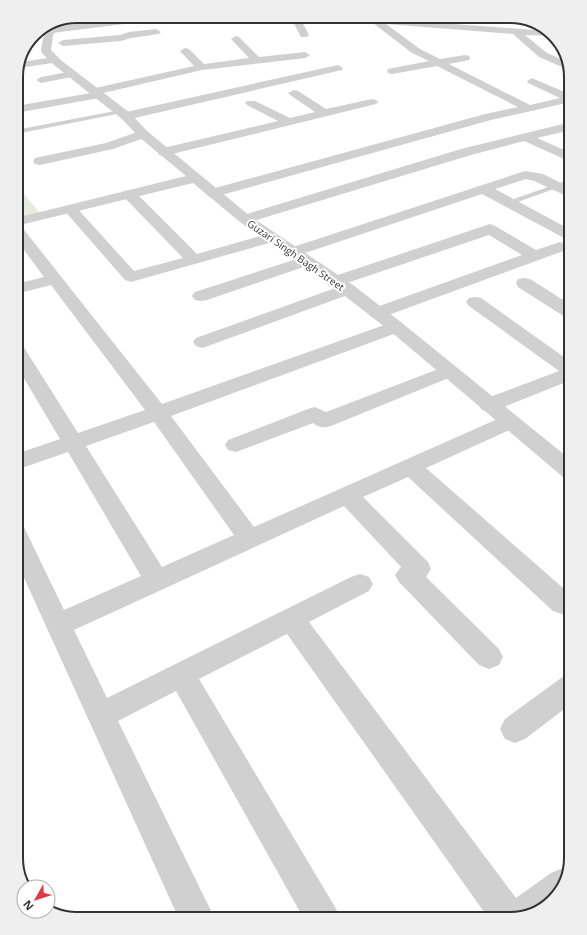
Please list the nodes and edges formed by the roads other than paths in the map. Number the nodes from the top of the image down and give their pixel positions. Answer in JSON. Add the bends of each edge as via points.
{"nodes":[{"id":1,"x":135,"y":23,"type":"edge"},
{"id":2,"x":298,"y":23,"type":"edge"},
{"id":3,"x":379,"y":23,"type":"edge"},
{"id":4,"x":401,"y":23,"type":"edge"},
{"id":5,"x":157,"y":32,"type":"dead end"},
{"id":6,"x":516,"y":32,"type":"junction"},
{"id":7,"x":542,"y":34,"type":"edge"},
{"id":8,"x":304,"y":35,"type":"dead end"},
{"id":9,"x":236,"y":39,"type":"dead end"},
{"id":10,"x":50,"y":43,"type":"edge"},
{"id":11,"x":185,"y":51,"type":"dead end"},
{"id":12,"x":30,"y":52,"type":"edge"},
{"id":13,"x":306,"y":55,"type":"dead end"},
{"id":14,"x":465,"y":58,"type":"dead end"},
{"id":15,"x":256,"y":60,"type":"junction"},
{"id":16,"x":26,"y":61,"type":"edge"},
{"id":17,"x":438,"y":63,"type":"junction"},
{"id":18,"x":562,"y":64,"type":"edge"},
{"id":19,"x":202,"y":68,"type":"junction"},
{"id":20,"x":338,"y":68,"type":"dead end"},
{"id":21,"x":392,"y":71,"type":"dead end"},
{"id":22,"x":564,"y":73,"type":"edge"},
{"id":23,"x":73,"y":74,"type":"junction"},
{"id":24,"x":557,"y":75,"type":"dead end"},
{"id":25,"x":41,"y":80,"type":"dead end"},
{"id":26,"x":532,"y":82,"type":"dead end"},
{"id":27,"x":97,"y":93,"type":"junction"},
{"id":28,"x":294,"y":93,"type":"dead end"},
{"id":29,"x":564,"y":96,"type":"edge"},
{"id":30,"x":564,"y":100,"type":"edge"},
{"id":31,"x":372,"y":102,"type":"dead end"},
{"id":32,"x":251,"y":103,"type":"dead end"},
{"id":33,"x":528,"y":108,"type":"junction"},
{"id":34,"x":23,"y":109,"type":"edge"},
{"id":35,"x":123,"y":114,"type":"junction"},
{"id":36,"x":325,"y":114,"type":"junction"},
{"id":37,"x":289,"y":122,"type":"junction"},
{"id":38,"x":564,"y":128,"type":"edge"},
{"id":39,"x":23,"y":131,"type":"edge"},
{"id":40,"x":143,"y":134,"type":"junction"},
{"id":41,"x":524,"y":137,"type":"junction"},
{"id":42,"x":164,"y":152,"type":"junction"},
{"id":43,"x":564,"y":155,"type":"edge"},
{"id":44,"x":40,"y":161,"type":"dead end"},
{"id":45,"x":196,"y":178,"type":"junction"},
{"id":46,"x":564,"y":183,"type":"edge"},
{"id":47,"x":556,"y":186,"type":"junction"},
{"id":48,"x":484,"y":189,"type":"junction"},
{"id":49,"x":564,"y":190,"type":"edge"},
{"id":50,"x":213,"y":193,"type":"junction"},
{"id":51,"x":129,"y":194,"type":"junction"},
{"id":52,"x":509,"y":202,"type":"junction"},
{"id":53,"x":70,"y":209,"type":"junction"},
{"id":54,"x":245,"y":219,"type":"junction"},
{"id":55,"x":23,"y":220,"type":"edge"},
{"id":56,"x":23,"y":238,"type":"edge"},
{"id":57,"x":271,"y":238,"type":"junction"},
{"id":58,"x":564,"y":242,"type":"edge"},
{"id":59,"x":564,"y":246,"type":"edge"},
{"id":60,"x":535,"y":256,"type":"junction"},
{"id":61,"x":299,"y":257,"type":"junction"},
{"id":62,"x":194,"y":260,"type":"junction"},
{"id":63,"x":55,"y":279,"type":"junction"},
{"id":64,"x":524,"y":283,"type":"dead end"},
{"id":65,"x":341,"y":286,"type":"junction"},
{"id":66,"x":23,"y":287,"type":"edge"},
{"id":67,"x":201,"y":296,"type":"dead end"},
{"id":68,"x":475,"y":302,"type":"dead end"},
{"id":69,"x":564,"y":309,"type":"edge"},
{"id":70,"x":377,"y":313,"type":"junction"},
{"id":71,"x":396,"y":327,"type":"junction"},
{"id":72,"x":202,"y":342,"type":"dead end"},
{"id":73,"x":23,"y":360,"type":"edge"},
{"id":74,"x":564,"y":367,"type":"edge"},
{"id":75,"x":449,"y":371,"type":"junction"},
{"id":76,"x":564,"y":375,"type":"edge"},
{"id":77,"x":489,"y":405,"type":"junction"},
{"id":78,"x":158,"y":413,"type":"junction"},
{"id":79,"x":509,"y":422,"type":"junction"},
{"id":80,"x":73,"y":442,"type":"junction"},
{"id":81,"x":236,"y":445,"type":"dead end"},
{"id":82,"x":23,"y":460,"type":"edge"},
{"id":83,"x":411,"y":466,"type":"junction"},
{"id":84,"x":564,"y":466,"type":"edge"},
{"id":85,"x":347,"y":495,"type":"junction"},
{"id":86,"x":250,"y":539,"type":"junction"},
{"id":87,"x":23,"y":548,"type":"edge"},
{"id":88,"x":157,"y":581,"type":"junction"},
{"id":89,"x":360,"y":584,"type":"dead end"},
{"id":90,"x":562,"y":603,"type":"dead end"},
{"id":91,"x":291,"y":619,"type":"junction"},
{"id":92,"x":58,"y":625,"type":"junction"},
{"id":93,"x":489,"y":657,"type":"dead end"},
{"id":94,"x":181,"y":674,"type":"junction"},
{"id":95,"x":564,"y":692,"type":"edge"},
{"id":96,"x":101,"y":715,"type":"junction"},
{"id":97,"x":515,"y":729,"type":"dead end"},
{"id":98,"x":551,"y":893,"type":"edge"},
{"id":99,"x":534,"y":906,"type":"edge"},
{"id":100,"x":194,"y":912,"type":"edge"},
{"id":101,"x":319,"y":912,"type":"edge"},
{"id":102,"x":505,"y":912,"type":"edge"}],
"edges":[{"from":1,"to":10,"type":"street"},
{"from":2,"to":8,"type":"street"},
{"from":3,"to":17,"type":"street","via":[[416,51]]},
{"from":4,"to":6,"type":"street"},
{"from":5,"to":10,"type":"street","via":[[121,38]]},
{"from":6,"to":7,"type":"street"},
{"from":6,"to":18,"type":"street","via":[[543,55]]},
{"from":9,"to":15,"type":"street"},
{"from":10,"to":12,"type":"street"},
{"from":10,"to":16,"type":"street"},
{"from":10,"to":23,"type":"street","name":"Guzari Singh Bagh Street"},
{"from":11,"to":19,"type":"street"},
{"from":13,"to":15,"type":"street"},
{"from":14,"to":17,"type":"street"},
{"from":15,"to":19,"type":"street"},
{"from":17,"to":21,"type":"street"},
{"from":17,"to":33,"type":"street"},
{"from":19,"to":27,"type":"street"},
{"from":20,"to":35,"type":"street"},
{"from":22,"to":24,"type":"street"},
{"from":23,"to":25,"type":"street"},
{"from":23,"to":27,"type":"street","name":"Guzari Singh Bagh Street"},
{"from":26,"to":29,"type":"street"},
{"from":27,"to":34,"type":"street"},
{"from":27,"to":35,"type":"street","name":"Guzari Singh Bagh Street"},
{"from":28,"to":36,"type":"street"},
{"from":30,"to":33,"type":"street"},
{"from":31,"to":36,"type":"street"},
{"from":32,"to":37,"type":"street"},
{"from":33,"to":50,"type":"street"},
{"from":35,"to":39,"type":"lane"},
{"from":35,"to":40,"type":"street","name":"Guzari Singh Bagh Street"},
{"from":36,"to":37,"type":"street"},
{"from":37,"to":42,"type":"street"},
{"from":38,"to":41,"type":"street"},
{"from":40,"to":42,"type":"street","name":"Guzari Singh Bagh Street"},
{"from":40,"to":44,"type":"street","via":[[109,146]]},
{"from":41,"to":43,"type":"street"},
{"from":41,"to":54,"type":"street","via":[[408,168]]},
{"from":42,"to":45,"type":"street","name":"Guzari Singh Bagh Street"},
{"from":45,"to":50,"type":"street","name":"Guzari Singh Bagh Street"},
{"from":45,"to":51,"type":"street"},
{"from":46,"to":47,"type":"lane"},
{"from":47,"to":48,"type":"street","via":[[538,177],[525,175]]},
{"from":47,"to":49,"type":"street"},
{"from":47,"to":52,"type":"lane"},
{"from":48,"to":52,"type":"street"},
{"from":48,"to":61,"type":"street"},
{"from":50,"to":54,"type":"street","name":"Guzari Singh Bagh Street"},
{"from":51,"to":53,"type":"street"},
{"from":51,"to":62,"type":"street"},
{"from":52,"to":58,"type":"street"},
{"from":53,"to":55,"type":"street"},
{"from":53,"to":62,"type":"street","via":[[131,278]]},
{"from":54,"to":57,"type":"street","name":"Guzari Singh Bagh Street"},
{"from":56,"to":63,"type":"street"},
{"from":57,"to":61,"type":"street","name":"Guzari Singh Bagh Street"},
{"from":57,"to":62,"type":"street"},
{"from":59,"to":60,"type":"street"},
{"from":60,"to":65,"type":"street","via":[[490,228]]},
{"from":60,"to":70,"type":"street"},
{"from":61,"to":65,"type":"street","name":"Guzari Singh Bagh Street"},
{"from":61,"to":67,"type":"street"},
{"from":63,"to":66,"type":"street"},
{"from":63,"to":78,"type":"street"},
{"from":64,"to":69,"type":"street"},
{"from":65,"to":70,"type":"street","name":"Guzari Singh Bagh Street"},
{"from":65,"to":72,"type":"street"},
{"from":68,"to":74,"type":"street"},
{"from":70,"to":71,"type":"street","name":"Guzari Singh Bagh Street"},
{"from":71,"to":75,"type":"street","name":"Guzari Singh Bagh Street"},
{"from":71,"to":78,"type":"street"},
{"from":73,"to":80,"type":"street"},
{"from":75,"to":77,"type":"street","name":"Guzari Singh Bagh Street"},
{"from":75,"to":81,"type":"street","via":[[324,421],[315,414]]},
{"from":76,"to":77,"type":"street"},
{"from":77,"to":79,"type":"street","name":"Guzari Singh Bagh Street"},
{"from":78,"to":80,"type":"street"},
{"from":78,"to":86,"type":"street"},
{"from":79,"to":83,"type":"street"},
{"from":79,"to":84,"type":"street","name":"Guzari Singh Bagh Street"},
{"from":80,"to":82,"type":"street"},
{"from":80,"to":88,"type":"street"},
{"from":83,"to":85,"type":"street"},
{"from":83,"to":90,"type":"street"},
{"from":85,"to":86,"type":"street"},
{"from":85,"to":93,"type":"street","via":[[419,569],[408,575]]},
{"from":86,"to":88,"type":"street"},
{"from":87,"to":92,"type":"street"},
{"from":88,"to":92,"type":"street"},
{"from":89,"to":91,"type":"street"},
{"from":91,"to":94,"type":"street"},
{"from":91,"to":102,"type":"street"},
{"from":92,"to":96,"type":"street"},
{"from":94,"to":96,"type":"street"},
{"from":94,"to":101,"type":"street"},
{"from":95,"to":97,"type":"street"},
{"from":96,"to":100,"type":"street"},
{"from":98,"to":99,"type":"street"}]}
